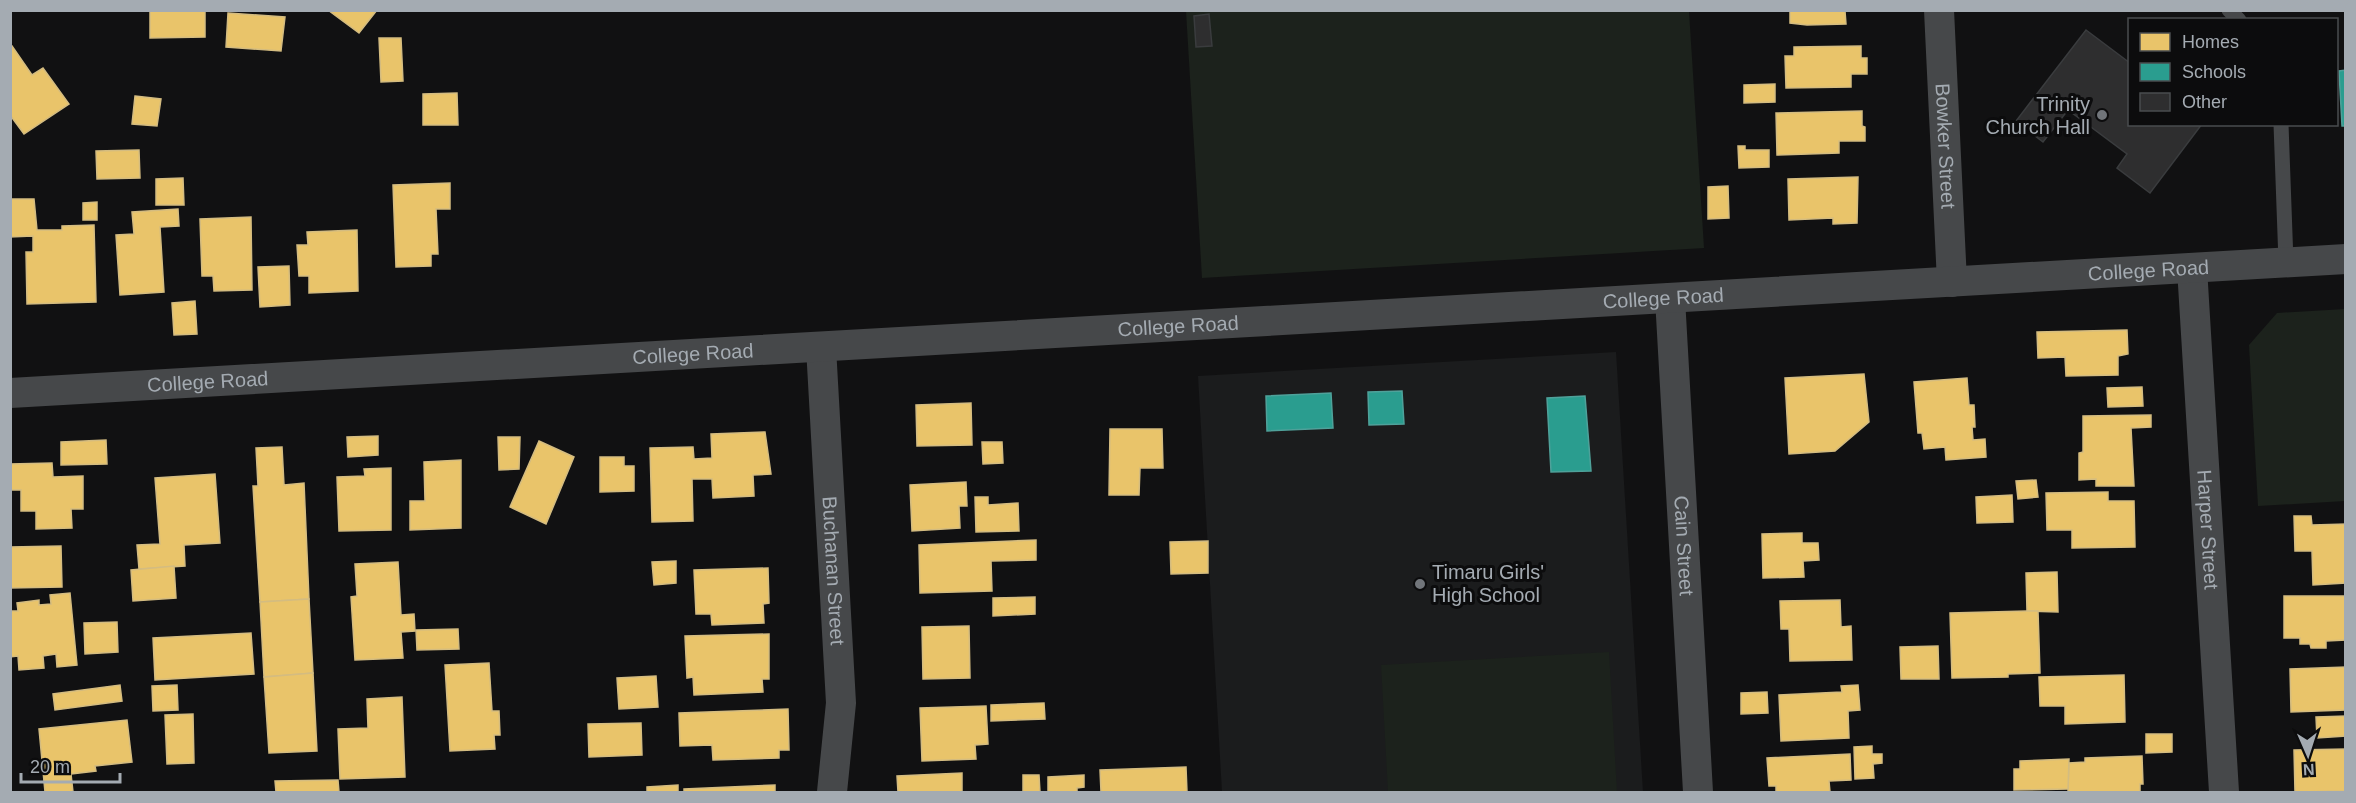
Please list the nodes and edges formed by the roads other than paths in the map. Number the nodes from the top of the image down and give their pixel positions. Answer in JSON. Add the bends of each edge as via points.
{"nodes":[{"id":1,"x":1939,"y":10,"type":"edge"},
{"id":2,"x":2281,"y":126,"type":"edge"},
{"id":3,"x":2346,"y":259,"type":"edge"},
{"id":4,"x":2286,"y":262,"type":"junction"},
{"id":5,"x":2192,"y":268,"type":"junction"},
{"id":6,"x":1952,"y":282,"type":"junction"},
{"id":7,"x":1670,"y":298,"type":"junction"},
{"id":8,"x":821,"y":347,"type":"junction"},
{"id":9,"x":10,"y":393,"type":"edge"},
{"id":10,"x":832,"y":792,"type":"edge"},
{"id":11,"x":1698,"y":792,"type":"edge"},
{"id":12,"x":2224,"y":792,"type":"edge"}],
"edges":[{"from":1,"to":6,"type":"street","name":"Bowker Street"},
{"from":2,"to":4,"type":"lane"},
{"from":3,"to":4,"type":"street","name":"College Road"},
{"from":4,"to":5,"type":"street","name":"College Road"},
{"from":5,"to":6,"type":"street","name":"College Road"},
{"from":5,"to":12,"type":"street","name":"Harper Street"},
{"from":6,"to":7,"type":"street","name":"College Road"},
{"from":7,"to":8,"type":"street","name":"College Road"},
{"from":7,"to":11,"type":"street","name":"Cain Street"},
{"from":8,"to":9,"type":"street","name":"College Road"},
{"from":8,"to":10,"type":"street","name":"Buchanan Street","via":[[841,703]]}]}
